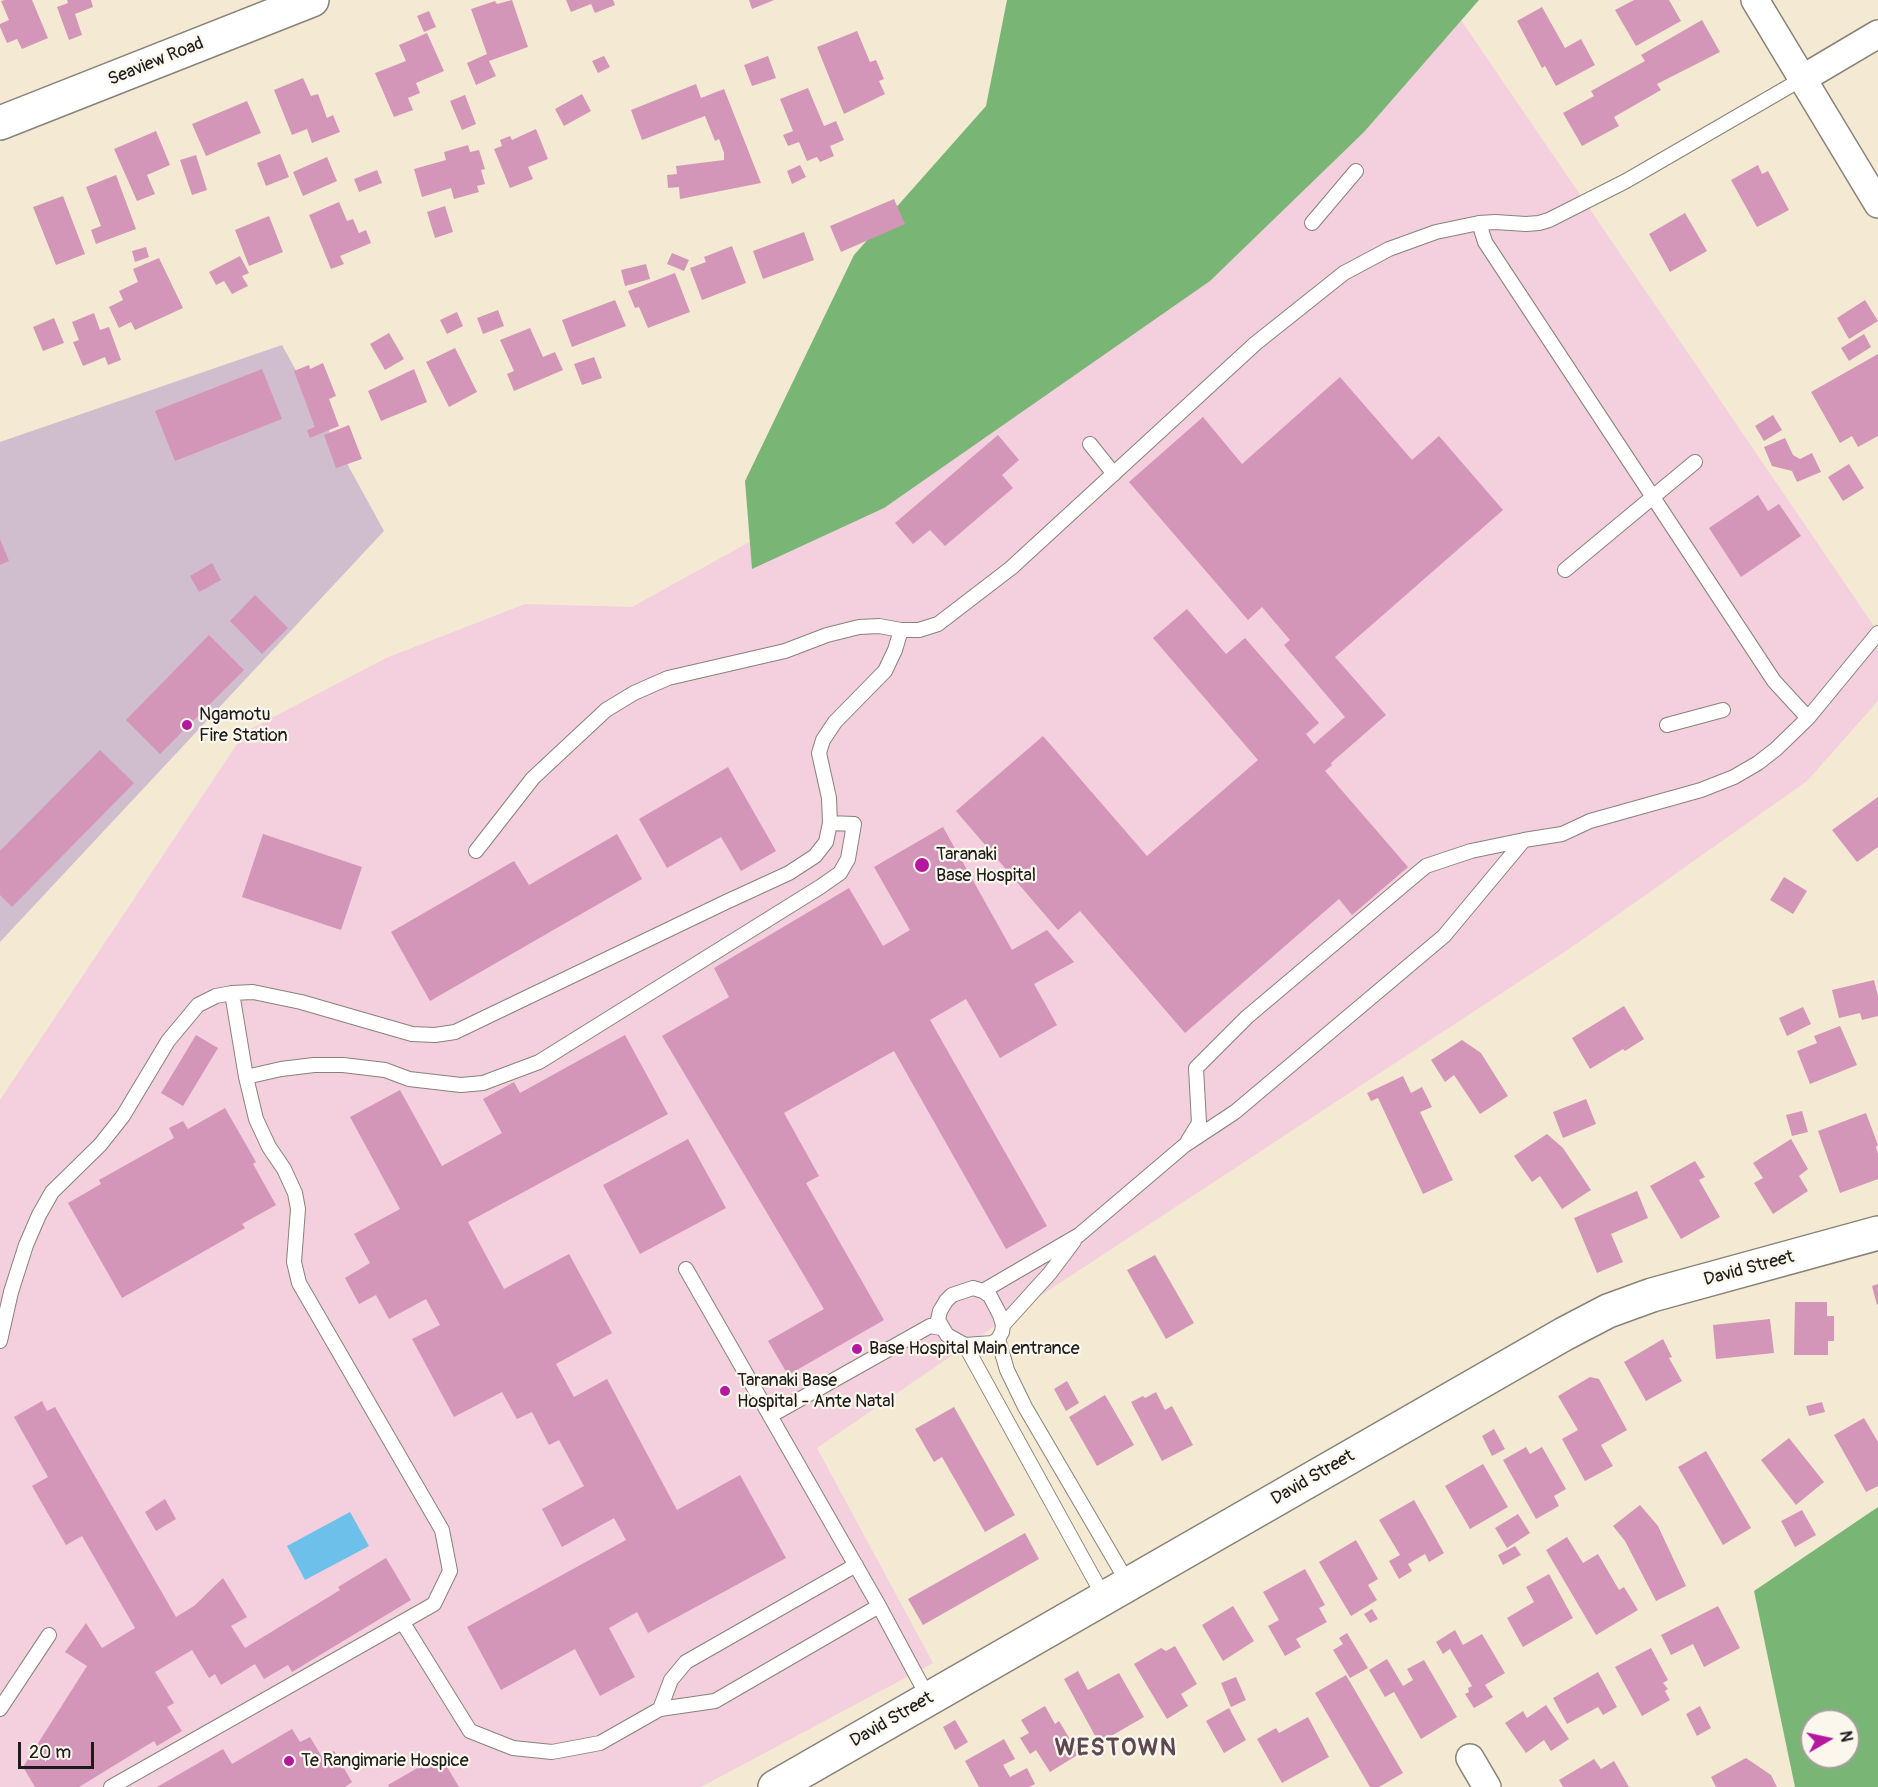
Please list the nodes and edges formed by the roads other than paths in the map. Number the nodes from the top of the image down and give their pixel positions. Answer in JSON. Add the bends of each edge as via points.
{"nodes":[{"id":1,"x":312,"y":0,"type":"edge"},
{"id":2,"x":1755,"y":0,"type":"edge"},
{"id":3,"x":1878,"y":34,"type":"edge"},
{"id":4,"x":1802,"y":79,"type":"junction"},
{"id":5,"x":0,"y":123,"type":"edge"},
{"id":6,"x":1356,"y":171,"type":"dead end"},
{"id":7,"x":1878,"y":204,"type":"edge"},
{"id":8,"x":1312,"y":223,"type":"dead end"},
{"id":9,"x":1479,"y":223,"type":"junction"},
{"id":10,"x":1090,"y":444,"type":"dead end"},
{"id":11,"x":1695,"y":462,"type":"dead end"},
{"id":12,"x":1114,"y":474,"type":"junction"},
{"id":13,"x":1653,"y":497,"type":"junction"},
{"id":14,"x":1566,"y":570,"type":"dead end"},
{"id":15,"x":901,"y":630,"type":"junction"},
{"id":16,"x":1878,"y":633,"type":"edge"},
{"id":17,"x":1723,"y":710,"type":"dead end"},
{"id":18,"x":1808,"y":718,"type":"junction"},
{"id":19,"x":1667,"y":725,"type":"dead end"},
{"id":20,"x":830,"y":822,"type":"junction"},
{"id":21,"x":1524,"y":840,"type":"junction"},
{"id":22,"x":476,"y":851,"type":"dead end"},
{"id":23,"x":232,"y":993,"type":"junction"},
{"id":24,"x":246,"y":1077,"type":"junction"},
{"id":25,"x":1185,"y":1145,"type":"junction"},
{"id":26,"x":1878,"y":1233,"type":"edge"},
{"id":27,"x":1079,"y":1235,"type":"junction"},
{"id":28,"x":686,"y":1269,"type":"dead end"},
{"id":29,"x":983,"y":1291,"type":"junction"},
{"id":30,"x":1003,"y":1325,"type":"junction"},
{"id":31,"x":941,"y":1328,"type":"junction"},
{"id":32,"x":998,"y":1340,"type":"junction"},
{"id":33,"x":0,"y":1341,"type":"edge"},
{"id":34,"x":965,"y":1345,"type":"junction"},
{"id":35,"x":770,"y":1416,"type":"junction"},
{"id":36,"x":855,"y":1565,"type":"junction"},
{"id":37,"x":1116,"y":1590,"type":"junction"},
{"id":38,"x":879,"y":1606,"type":"junction"},
{"id":39,"x":403,"y":1623,"type":"junction"},
{"id":40,"x":49,"y":1635,"type":"dead end"},
{"id":41,"x":929,"y":1699,"type":"junction"},
{"id":42,"x":0,"y":1709,"type":"edge"},
{"id":43,"x":660,"y":1709,"type":"junction"},
{"id":44,"x":1470,"y":1758,"type":"dead end"},
{"id":45,"x":111,"y":1787,"type":"edge"},
{"id":46,"x":775,"y":1787,"type":"edge"},
{"id":47,"x":1486,"y":1787,"type":"edge"}],
"edges":[{"from":1,"to":5,"type":"street","name":"Seaview Road"},
{"from":2,"to":4,"type":"street"},
{"from":3,"to":4,"type":"street"},
{"from":4,"to":7,"type":"street"},
{"from":4,"to":9,"type":"lane","via":[[1626,181],[1549,220],[1526,224]]},
{"from":6,"to":8,"type":"lane"},
{"from":9,"to":12,"type":"lane","via":[[1436,232],[1389,249],[1344,273],[1256,342]]},
{"from":9,"to":13,"type":"lane","via":[[1485,242]]},
{"from":10,"to":12,"type":"lane"},
{"from":11,"to":13,"type":"lane"},
{"from":12,"to":15,"type":"lane","via":[[1011,568],[938,624]]},
{"from":13,"to":14,"type":"lane"},
{"from":13,"to":18,"type":"lane","via":[[1774,681]]},
{"from":15,"to":20,"type":"lane","via":[[885,671],[835,722],[823,740],[819,753]]},
{"from":15,"to":22,"type":"lane","via":[[859,627],[785,651],[668,678],[634,693],[606,710],[533,778]]},
{"from":16,"to":18,"type":"lane"},
{"from":17,"to":19,"type":"lane"},
{"from":18,"to":21,"type":"lane","via":[[1776,749],[1734,777],[1590,821],[1562,834]]},
{"from":20,"to":23,"type":"lane","via":[[826,842],[815,856],[789,873],[454,1032],[412,1034],[275,996]]},
{"from":20,"to":24,"type":"lane","via":[[854,824],[849,859],[840,873],[539,1062],[483,1083],[461,1085],[343,1065],[281,1069]]},
{"from":21,"to":25,"type":"lane","via":[[1444,936],[1235,1112]]},
{"from":21,"to":25,"type":"lane","via":[[1426,866],[1247,1017],[1196,1068],[1199,1123]]},
{"from":23,"to":24,"type":"lane"},
{"from":23,"to":33,"type":"lane","via":[[198,1005],[184,1020],[123,1116],[52,1192],[27,1245]]},
{"from":24,"to":39,"type":"lane","via":[[256,1119],[296,1193],[294,1262],[299,1283],[442,1530],[450,1572],[434,1604]]},
{"from":25,"to":27,"type":"lane"},
{"from":26,"to":37,"type":"street","name":"David Street","via":[[1652,1295],[1608,1311]]},
{"from":27,"to":29,"type":"lane"},
{"from":27,"to":30,"type":"lane"},
{"from":28,"to":35,"type":"lane"},
{"from":29,"to":30,"type":"lane","via":[[996,1305]]},
{"from":29,"to":31,"type":"lane","via":[[973,1288],[946,1300],[938,1320]]},
{"from":30,"to":32,"type":"lane"},
{"from":31,"to":34,"type":"lane"},
{"from":31,"to":35,"type":"lane","via":[[930,1326]]},
{"from":32,"to":34,"type":"lane"},
{"from":32,"to":37,"type":"lane","via":[[1006,1370]]},
{"from":34,"to":37,"type":"lane"},
{"from":35,"to":36,"type":"lane"},
{"from":36,"to":38,"type":"lane"},
{"from":36,"to":43,"type":"lane","via":[[686,1662],[671,1680]]},
{"from":37,"to":41,"type":"street","name":"David Street"},
{"from":38,"to":41,"type":"lane"},
{"from":38,"to":43,"type":"lane","via":[[715,1701]]},
{"from":39,"to":43,"type":"lane","via":[[470,1731],[513,1748],[552,1752],[600,1743]]},
{"from":39,"to":45,"type":"lane"},
{"from":40,"to":42,"type":"lane"},
{"from":41,"to":46,"type":"street","name":"David Street"},
{"from":44,"to":47,"type":"street"}]}
